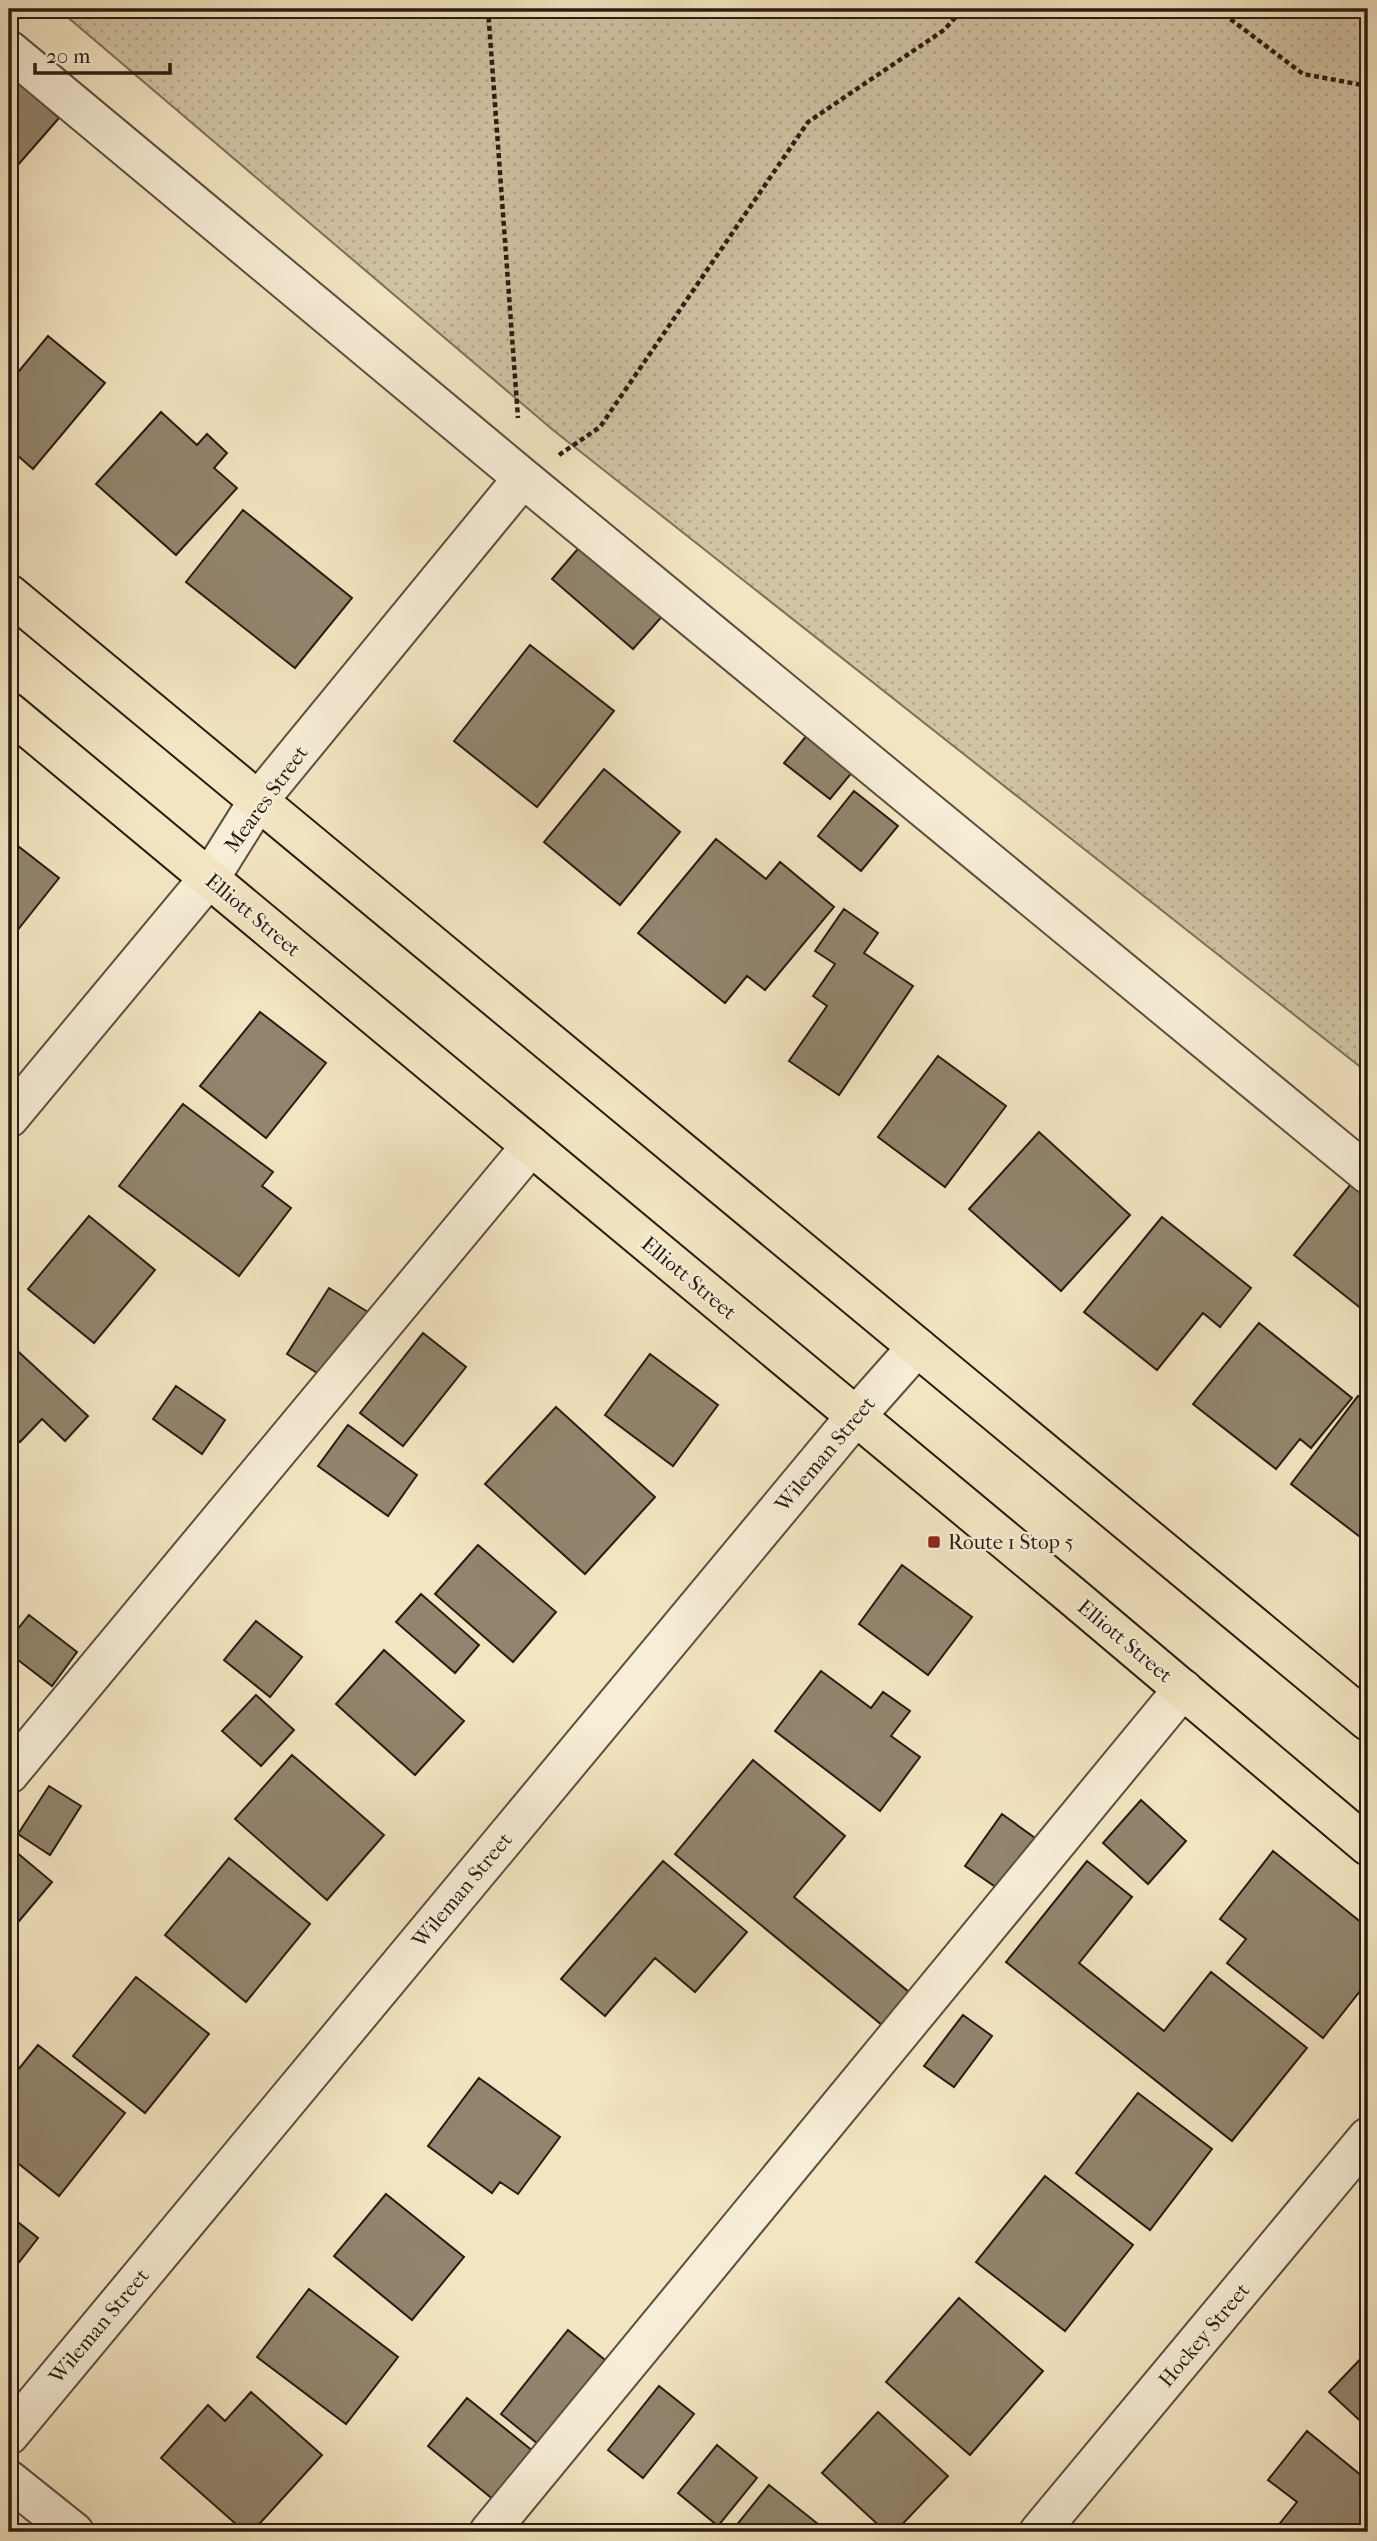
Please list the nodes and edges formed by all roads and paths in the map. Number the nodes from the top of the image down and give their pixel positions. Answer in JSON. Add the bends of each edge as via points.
{"nodes":[{"id":1,"x":488,"y":9,"type":"edge"},
{"id":2,"x":963,"y":9,"type":"edge"},
{"id":3,"x":1216,"y":9,"type":"edge"},
{"id":4,"x":9,"y":50,"type":"edge"},
{"id":5,"x":1368,"y":86,"type":"edge"},
{"id":6,"x":523,"y":478,"type":"junction"},
{"id":7,"x":9,"y":594,"type":"edge"},
{"id":8,"x":9,"y":712,"type":"edge"},
{"id":9,"x":258,"y":802,"type":"junction"},
{"id":10,"x":208,"y":878,"type":"junction"},
{"id":11,"x":9,"y":1118,"type":"edge"},
{"id":12,"x":531,"y":1146,"type":"junction"},
{"id":13,"x":1368,"y":1174,"type":"edge"},
{"id":14,"x":917,"y":1347,"type":"junction"},
{"id":15,"x":856,"y":1416,"type":"junction"},
{"id":16,"x":1183,"y":1689,"type":"junction"},
{"id":17,"x":1368,"y":1721,"type":"edge"},
{"id":18,"x":9,"y":1774,"type":"edge"},
{"id":19,"x":1368,"y":1846,"type":"edge"},
{"id":20,"x":1368,"y":2137,"type":"edge"},
{"id":21,"x":9,"y":2435,"type":"edge"},
{"id":22,"x":9,"y":2480,"type":"edge"},
{"id":23,"x":74,"y":2532,"type":"edge"},
{"id":24,"x":489,"y":2532,"type":"edge"},
{"id":25,"x":1039,"y":2532,"type":"edge"}],
"edges":[{"from":1,"to":6,"type":"path"},
{"from":2,"to":6,"type":"path","via":[[944,30],[808,122],[600,427]]},
{"from":3,"to":5,"type":"path","via":[[1303,74]]},
{"from":4,"to":6,"type":"street"},
{"from":6,"to":9,"type":"street","name":"Meares Street"},
{"from":6,"to":13,"type":"street"},
{"from":7,"to":9,"type":"main road"},
{"from":8,"to":10,"type":"main road","name":"Elliott Street"},
{"from":9,"to":10,"type":"street","name":"Meares Street"},
{"from":9,"to":14,"type":"main road"},
{"from":10,"to":11,"type":"street","name":"Meares Street"},
{"from":10,"to":12,"type":"main road","name":"Elliott Street"},
{"from":12,"to":15,"type":"main road","name":"Elliott Street"},
{"from":12,"to":18,"type":"street"},
{"from":14,"to":15,"type":"street","name":"Wileman Street"},
{"from":14,"to":17,"type":"main road"},
{"from":15,"to":16,"type":"main road","name":"Elliott Street"},
{"from":15,"to":21,"type":"street","name":"Wileman Street"},
{"from":16,"to":19,"type":"main road","name":"Elliott Street"},
{"from":16,"to":24,"type":"street"},
{"from":20,"to":25,"type":"street","name":"Hockey Street"},
{"from":22,"to":23,"type":"street"}]}
